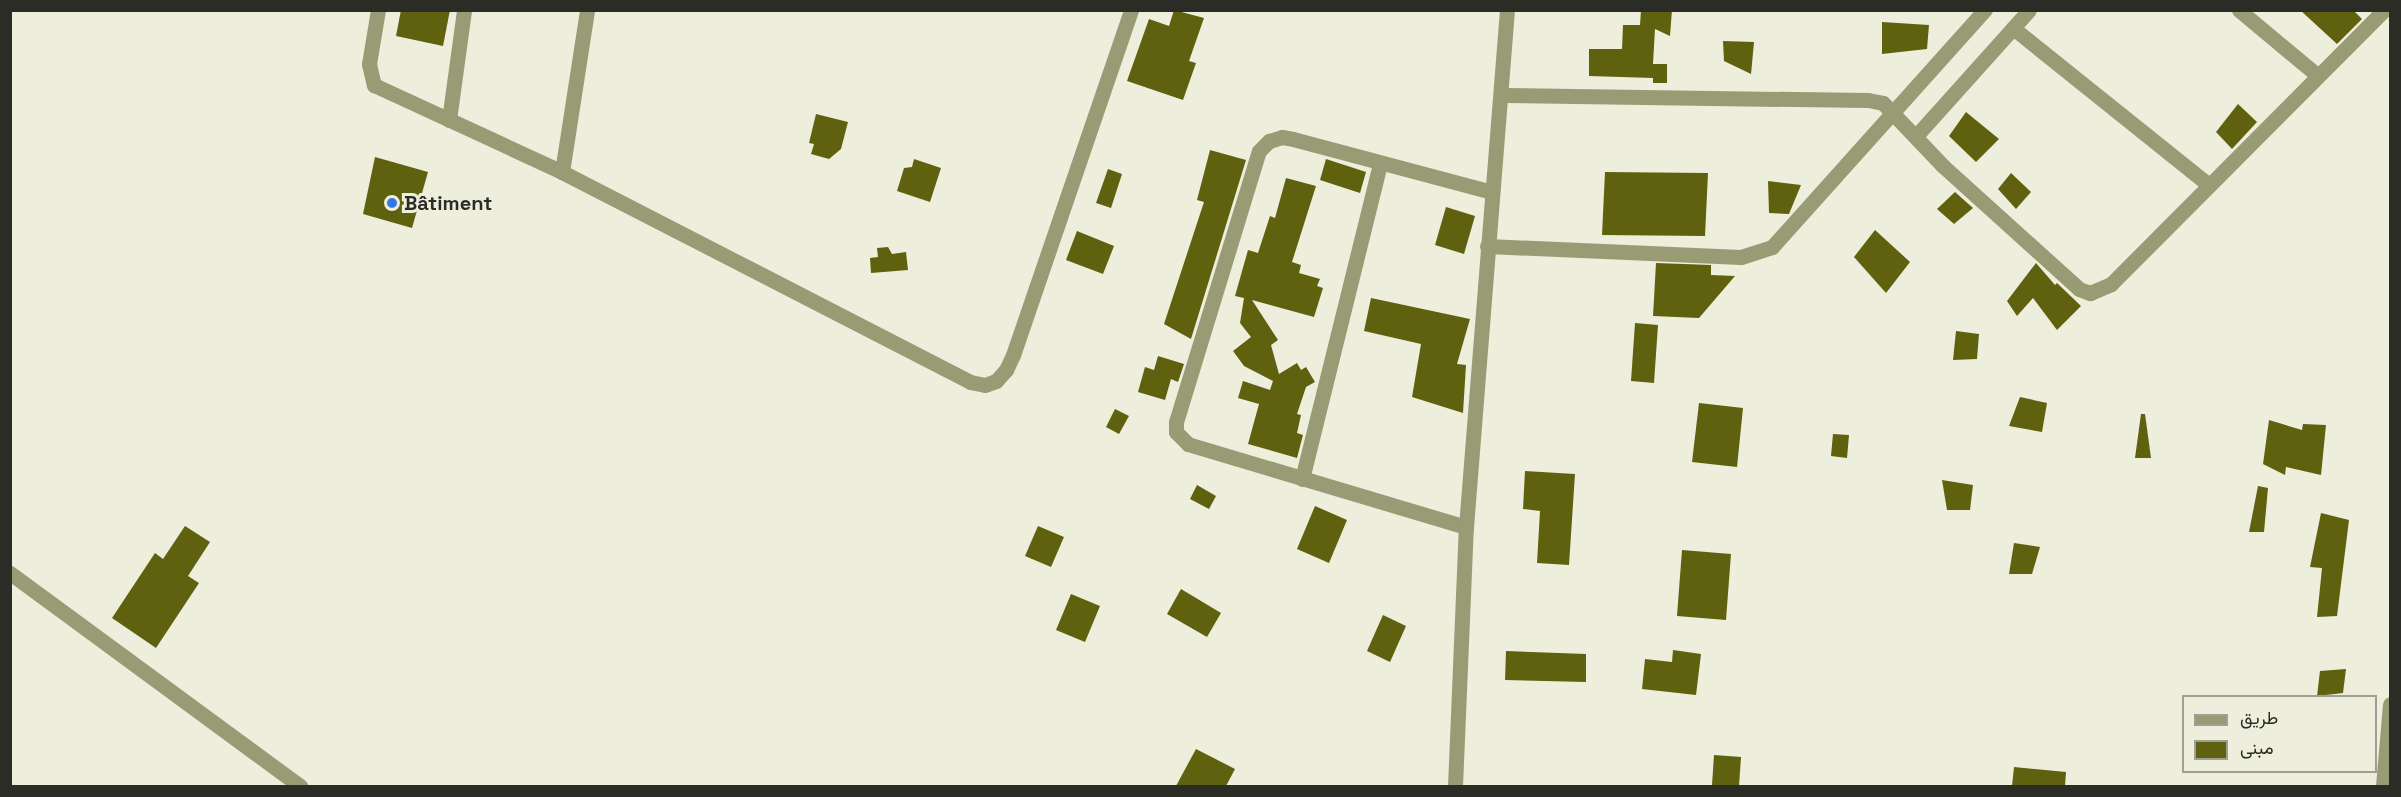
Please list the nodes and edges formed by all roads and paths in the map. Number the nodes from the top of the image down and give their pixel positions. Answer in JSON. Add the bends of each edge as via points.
{"nodes":[{"id":1,"x":378,"y":10,"type":"edge"},
{"id":2,"x":464,"y":10,"type":"edge"},
{"id":3,"x":587,"y":10,"type":"edge"},
{"id":4,"x":1131,"y":10,"type":"edge"},
{"id":5,"x":1507,"y":10,"type":"edge"},
{"id":6,"x":1985,"y":10,"type":"edge"},
{"id":7,"x":2029,"y":10,"type":"edge"},
{"id":8,"x":2239,"y":10,"type":"edge"},
{"id":9,"x":2384,"y":10,"type":"edge"},
{"id":10,"x":2013,"y":28,"type":"junction"},
{"id":11,"x":2318,"y":75,"type":"junction"},
{"id":12,"x":1501,"y":95,"type":"junction"},
{"id":13,"x":1894,"y":112,"type":"junction"},
{"id":14,"x":449,"y":120,"type":"junction"},
{"id":15,"x":1916,"y":136,"type":"junction"},
{"id":16,"x":1380,"y":163,"type":"junction"},
{"id":17,"x":561,"y":172,"type":"junction"},
{"id":18,"x":2208,"y":184,"type":"junction"},
{"id":19,"x":1491,"y":192,"type":"junction"},
{"id":20,"x":1487,"y":246,"type":"junction"},
{"id":21,"x":1302,"y":478,"type":"junction"},
{"id":22,"x":1466,"y":527,"type":"junction"},
{"id":23,"x":10,"y":573,"type":"edge"},
{"id":24,"x":2391,"y":704,"type":"edge"},
{"id":25,"x":300,"y":786,"type":"edge"},
{"id":26,"x":1455,"y":786,"type":"edge"},
{"id":27,"x":2383,"y":786,"type":"edge"}],
"edges":[{"from":1,"to":14,"type":"street","via":[[369,64],[374,85]]},
{"from":2,"to":14,"type":"street"},
{"from":3,"to":17,"type":"street"},
{"from":4,"to":17,"type":"street","via":[[1013,355],[996,381],[985,385],[970,382]]},
{"from":5,"to":12,"type":"street"},
{"from":6,"to":13,"type":"street"},
{"from":7,"to":10,"type":"street"},
{"from":8,"to":11,"type":"street"},
{"from":9,"to":11,"type":"street"},
{"from":10,"to":15,"type":"street"},
{"from":10,"to":18,"type":"street"},
{"from":11,"to":18,"type":"street"},
{"from":12,"to":13,"type":"street","via":[[1868,99],[1883,103]]},
{"from":12,"to":19,"type":"street"},
{"from":13,"to":15,"type":"street"},
{"from":13,"to":20,"type":"street","via":[[1772,247],[1757,254],[1741,257]]},
{"from":14,"to":17,"type":"street"},
{"from":15,"to":18,"type":"street","via":[[1951,173],[2079,288],[2090,293],[2111,284]]},
{"from":16,"to":19,"type":"street"},
{"from":16,"to":21,"type":"street"},
{"from":16,"to":21,"type":"street","via":[[1282,137],[1269,141],[1259,151],[1176,422],[1176,432],[1188,444]]},
{"from":19,"to":20,"type":"street"},
{"from":20,"to":22,"type":"street"},
{"from":21,"to":22,"type":"street"},
{"from":22,"to":26,"type":"street"},
{"from":23,"to":25,"type":"street"},
{"from":24,"to":27,"type":"street"}]}
